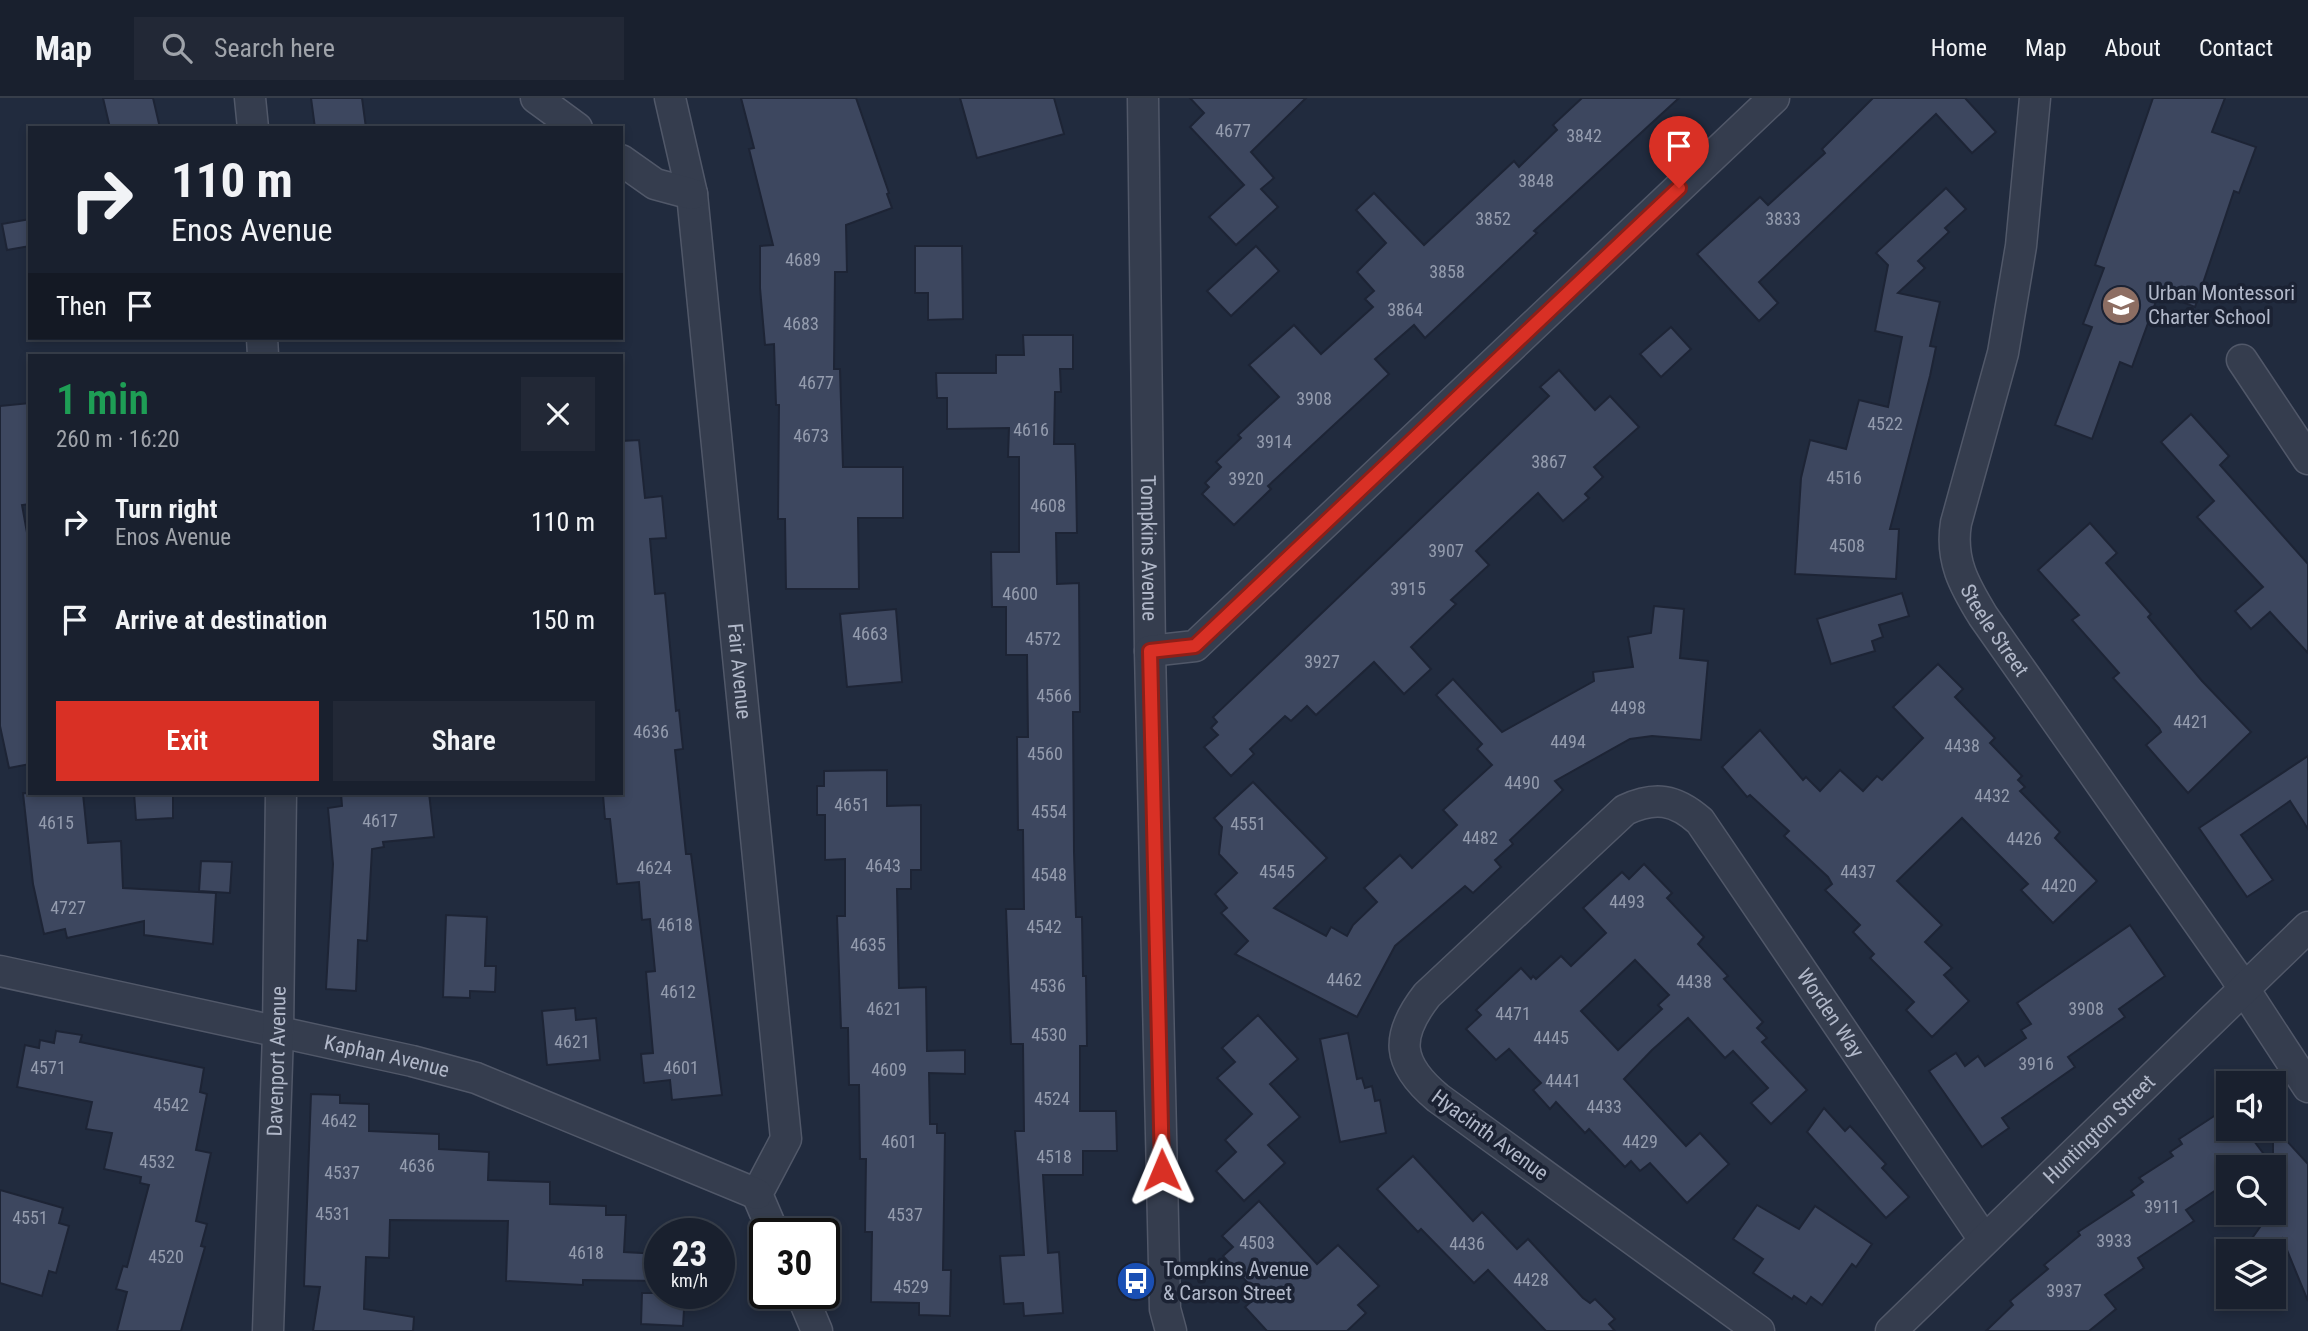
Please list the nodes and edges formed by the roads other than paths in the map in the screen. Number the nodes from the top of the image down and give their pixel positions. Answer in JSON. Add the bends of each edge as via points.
{"nodes":[{"id":1,"x":250,"y":98,"type":"edge"},
{"id":2,"x":536,"y":98,"type":"edge"},
{"id":3,"x":670,"y":98,"type":"edge"},
{"id":4,"x":1143,"y":98,"type":"edge"},
{"id":5,"x":1774,"y":98,"type":"edge"},
{"id":6,"x":2035,"y":98,"type":"edge"},
{"id":7,"x":253,"y":126,"type":"edge"},
{"id":8,"x":574,"y":126,"type":"edge"},
{"id":9,"x":623,"y":161,"type":"edge"},
{"id":10,"x":692,"y":194,"type":"junction"},
{"id":11,"x":2242,"y":360,"type":"dead end"},
{"id":12,"x":2308,"y":459,"type":"edge"},
{"id":13,"x":1150,"y":651,"type":"junction"},
{"id":14,"x":281,"y":795,"type":"edge"},
{"id":15,"x":1668,"y":800,"type":"joint"},
{"id":16,"x":2308,"y":927,"type":"edge"},
{"id":17,"x":0,"y":971,"type":"edge"},
{"id":18,"x":2244,"y":989,"type":"junction"},
{"id":19,"x":278,"y":1033,"type":"junction"},
{"id":20,"x":2308,"y":1087,"type":"edge"},
{"id":21,"x":757,"y":1194,"type":"junction"},
{"id":22,"x":767,"y":1218,"type":"edge"},
{"id":23,"x":1983,"y":1238,"type":"junction"},
{"id":24,"x":808,"y":1309,"type":"edge"},
{"id":25,"x":268,"y":1331,"type":"edge"},
{"id":26,"x":817,"y":1331,"type":"edge"},
{"id":27,"x":1171,"y":1331,"type":"edge"},
{"id":28,"x":1759,"y":1331,"type":"edge"},
{"id":29,"x":1891,"y":1331,"type":"edge"}],
"edges":[{"from":1,"to":7,"type":"street"},
{"from":2,"to":8,"type":"street"},
{"from":3,"to":10,"type":"street","name":"Fair Avenue"},
{"from":4,"to":13,"type":"street","name":"Tompkins Avenue"},
{"from":5,"to":13,"type":"street","via":[[1195,646]]},
{"from":6,"to":18,"type":"street","name":"Steele Street","via":[[2012,300],[1994,390],[1956,523],[1955,564],[1983,616]]},
{"from":9,"to":10,"type":"street","via":[[655,184]]},
{"from":10,"to":21,"type":"street","name":"Fair Avenue","via":[[786,1139]]},
{"from":11,"to":12,"type":"street"},
{"from":13,"to":27,"type":"street","name":"Tompkins Avenue","via":[[1165,1309]]},
{"from":14,"to":19,"type":"street","name":"Davenport Avenue"},
{"from":15,"to":23,"type":"street","name":"Worden Way","via":[[1700,821]]},
{"from":15,"to":28,"type":"street","name":"Hyacinth Avenue","via":[[1645,801],[1625,810],[1437,985],[1409,1018],[1403,1050],[1418,1081],[1438,1098]]},
{"from":16,"to":18,"type":"street","name":"Huntington Street"},
{"from":17,"to":19,"type":"street","name":"Kaphan Avenue"},
{"from":18,"to":20,"type":"street","name":"Steele Street"},
{"from":18,"to":23,"type":"street","name":"Huntington Street"},
{"from":19,"to":21,"type":"street","name":"Kaphan Avenue","via":[[476,1078]]},
{"from":19,"to":25,"type":"street","name":"Davenport Avenue"},
{"from":21,"to":22,"type":"street"},
{"from":23,"to":29,"type":"street","name":"Huntington Street"},
{"from":24,"to":26,"type":"street"}]}
